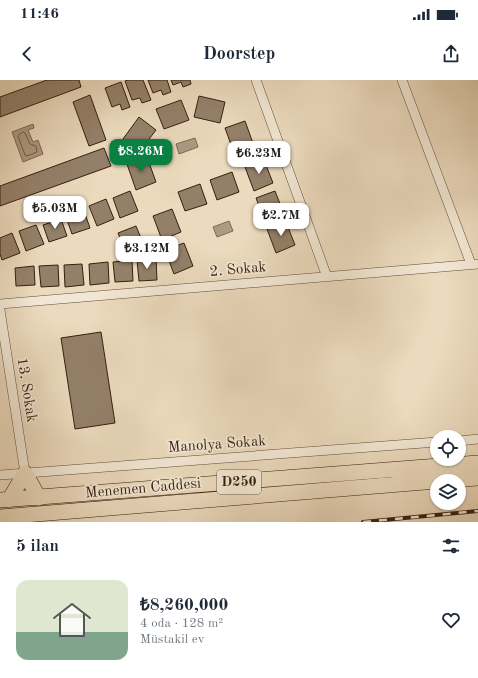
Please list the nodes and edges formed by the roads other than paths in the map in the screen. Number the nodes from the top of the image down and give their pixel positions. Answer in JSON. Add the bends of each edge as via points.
{"nodes":[{"id":1,"x":256,"y":80,"type":"edge"},
{"id":2,"x":402,"y":80,"type":"edge"},
{"id":3,"x":475,"y":264,"type":"edge"},
{"id":4,"x":327,"y":277,"type":"junction"},
{"id":5,"x":0,"y":304,"type":"edge"},
{"id":6,"x":0,"y":310,"type":"edge"},
{"id":7,"x":478,"y":439,"type":"edge"},
{"id":8,"x":466,"y":440,"type":"edge"},
{"id":9,"x":430,"y":443,"type":"edge"},
{"id":10,"x":478,"y":462,"type":"edge"},
{"id":11,"x":25,"y":473,"type":"junction"},
{"id":12,"x":0,"y":475,"type":"edge"},
{"id":13,"x":478,"y":478,"type":"edge"},
{"id":14,"x":466,"y":479,"type":"edge"},
{"id":15,"x":430,"y":482,"type":"edge"},
{"id":16,"x":39,"y":498,"type":"junction"},
{"id":17,"x":4,"y":500,"type":"edge"},
{"id":18,"x":0,"y":517,"type":"edge"}],
"edges":[{"from":1,"to":4,"type":"street"},
{"from":2,"to":3,"type":"street"},
{"from":3,"to":4,"type":"street","name":"2. Sokak"},
{"from":4,"to":5,"type":"street","name":"2. Sokak"},
{"from":6,"to":11,"type":"street","name":"13. Sokak"},
{"from":7,"to":8,"type":"street"},
{"from":9,"to":11,"type":"street","name":"Manolya Sokak"},
{"from":10,"to":16,"type":"highway","name":"Menemen Caddesi","number":"D250"},
{"from":11,"to":12,"type":"street","name":"Manolya Sokak"},
{"from":11,"to":16,"type":"highway"},
{"from":11,"to":17,"type":"highway"},
{"from":13,"to":14,"type":"highway"},
{"from":15,"to":18,"type":"highway","name":"Menemen Caddesi","number":"D250"},
{"from":16,"to":17,"type":"highway","name":"Menemen Caddesi","number":"D250"}]}
